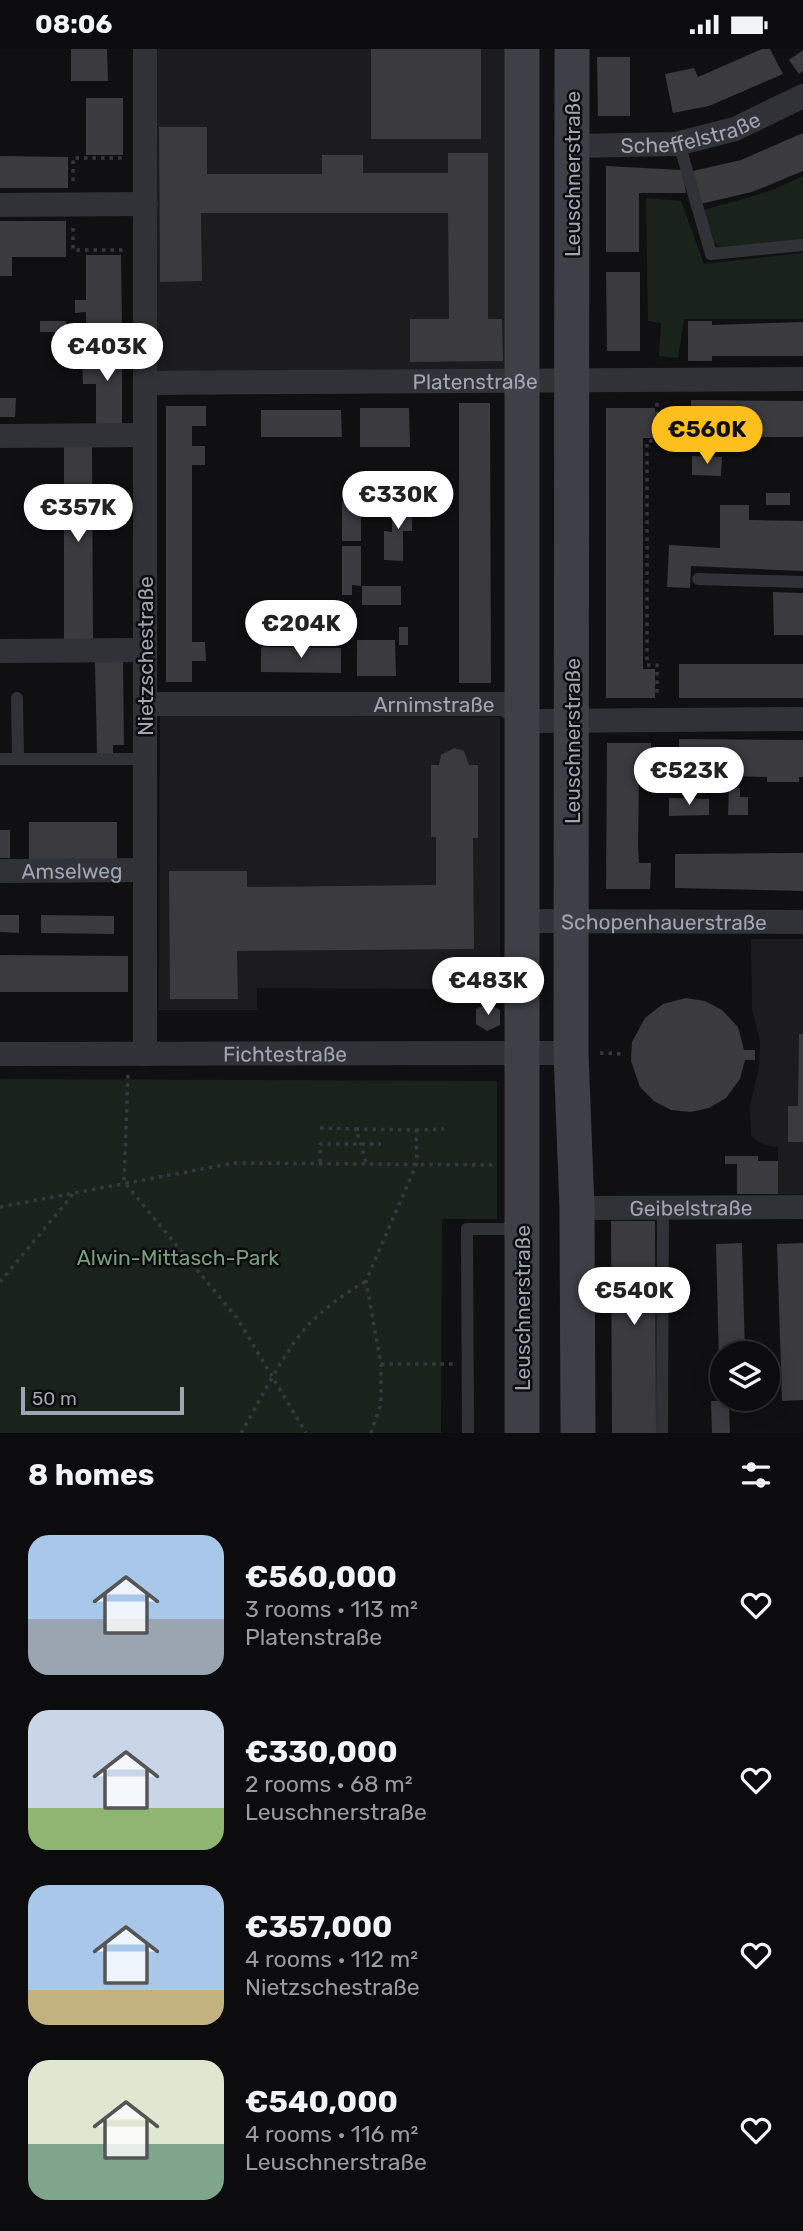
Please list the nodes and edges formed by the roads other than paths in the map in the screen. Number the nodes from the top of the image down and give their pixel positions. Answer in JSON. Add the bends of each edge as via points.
{"nodes":[{"id":1,"x":145,"y":49,"type":"edge"},
{"id":2,"x":522,"y":49,"type":"edge"},
{"id":3,"x":572,"y":49,"type":"edge"},
{"id":4,"x":803,"y":96,"type":"edge"},
{"id":5,"x":679,"y":143,"type":"junction"},
{"id":6,"x":573,"y":146,"type":"junction"},
{"id":7,"x":146,"y":204,"type":"junction"},
{"id":8,"x":0,"y":205,"type":"edge"},
{"id":9,"x":803,"y":245,"type":"edge"},
{"id":10,"x":803,"y":379,"type":"edge"},
{"id":11,"x":522,"y":380,"type":"junction"},
{"id":12,"x":571,"y":380,"type":"junction"},
{"id":13,"x":146,"y":383,"type":"junction"},
{"id":14,"x":145,"y":435,"type":"junction"},
{"id":15,"x":0,"y":436,"type":"edge"},
{"id":16,"x":698,"y":579,"type":"dead end"},
{"id":17,"x":803,"y":582,"type":"edge"},
{"id":18,"x":144,"y":650,"type":"junction"},
{"id":19,"x":0,"y":651,"type":"edge"},
{"id":20,"x":17,"y":698,"type":"dead end"},
{"id":21,"x":145,"y":704,"type":"junction"},
{"id":22,"x":521,"y":713,"type":"junction"},
{"id":23,"x":803,"y":719,"type":"edge"},
{"id":24,"x":571,"y":721,"type":"junction"},
{"id":25,"x":0,"y":759,"type":"edge"},
{"id":26,"x":18,"y":759,"type":"junction"},
{"id":27,"x":145,"y":759,"type":"junction"},
{"id":28,"x":144,"y":870,"type":"junction"},
{"id":29,"x":0,"y":871,"type":"edge"},
{"id":30,"x":524,"y":921,"type":"junction"},
{"id":31,"x":573,"y":921,"type":"junction"},
{"id":32,"x":803,"y":922,"type":"edge"},
{"id":33,"x":137,"y":1053,"type":"junction"},
{"id":34,"x":523,"y":1053,"type":"junction"},
{"id":35,"x":585,"y":1053,"type":"junction"},
{"id":36,"x":0,"y":1054,"type":"edge"},
{"id":37,"x":663,"y":1207,"type":"junction"},
{"id":38,"x":803,"y":1207,"type":"edge"},
{"id":39,"x":578,"y":1208,"type":"junction"},
{"id":40,"x":522,"y":1229,"type":"junction"},
{"id":41,"x":468,"y":1433,"type":"edge"},
{"id":42,"x":522,"y":1433,"type":"edge"},
{"id":43,"x":578,"y":1433,"type":"edge"},
{"id":44,"x":662,"y":1433,"type":"edge"}],
"edges":[{"from":1,"to":7,"type":"street","name":"Nietzschestraße"},
{"from":2,"to":11,"type":"street","name":"Leuschnerstraße"},
{"from":3,"to":6,"type":"street","name":"Leuschnerstraße"},
{"from":4,"to":5,"type":"street","name":"Scheffelstraße","via":[[735,129]]},
{"from":5,"to":6,"type":"street","name":"Scheffelstraße"},
{"from":5,"to":9,"type":"lane","via":[[711,254]]},
{"from":6,"to":12,"type":"street","name":"Leuschnerstraße"},
{"from":7,"to":8,"type":"street"},
{"from":7,"to":13,"type":"street","name":"Nietzschestraße"},
{"from":10,"to":12,"type":"street","name":"Platenstraße"},
{"from":11,"to":12,"type":"street","name":"Platenstraße"},
{"from":11,"to":13,"type":"street","name":"Platenstraße"},
{"from":11,"to":22,"type":"street","name":"Leuschnerstraße"},
{"from":12,"to":24,"type":"street","name":"Leuschnerstraße"},
{"from":13,"to":14,"type":"street","name":"Nietzschestraße"},
{"from":14,"to":15,"type":"street"},
{"from":14,"to":18,"type":"street","name":"Nietzschestraße"},
{"from":16,"to":17,"type":"lane"},
{"from":18,"to":19,"type":"street"},
{"from":18,"to":21,"type":"street","name":"Nietzschestraße"},
{"from":20,"to":26,"type":"lane"},
{"from":21,"to":22,"type":"street","name":"Arnimstraße","via":[[503,703]]},
{"from":21,"to":27,"type":"street","name":"Nietzschestraße"},
{"from":22,"to":24,"type":"street","name":"Arnimstraße","via":[[537,721]]},
{"from":22,"to":30,"type":"street","name":"Leuschnerstraße"},
{"from":23,"to":24,"type":"street","name":"Arnimstraße"},
{"from":24,"to":31,"type":"street","name":"Leuschnerstraße"},
{"from":25,"to":26,"type":"lane"},
{"from":26,"to":27,"type":"lane"},
{"from":27,"to":28,"type":"street","name":"Nietzschestraße"},
{"from":28,"to":29,"type":"street","name":"Amselweg"},
{"from":28,"to":33,"type":"street","name":"Nietzschestraße"},
{"from":30,"to":31,"type":"street","name":"Schopenhauerstraße"},
{"from":30,"to":34,"type":"street","name":"Leuschnerstraße"},
{"from":31,"to":32,"type":"street","name":"Schopenhauerstraße"},
{"from":31,"to":35,"type":"street","name":"Leuschnerstraße"},
{"from":33,"to":34,"type":"street","name":"Fichtestraße"},
{"from":33,"to":36,"type":"street","name":"Fichtestraße"},
{"from":34,"to":35,"type":"street","name":"Fichtestraße"},
{"from":34,"to":40,"type":"street","name":"Leuschnerstraße"},
{"from":35,"to":39,"type":"street","name":"Leuschnerstraße"},
{"from":37,"to":38,"type":"street","name":"Geibelstraße"},
{"from":37,"to":39,"type":"street","name":"Geibelstraße"},
{"from":37,"to":44,"type":"lane"},
{"from":39,"to":43,"type":"street","name":"Leuschnerstraße"},
{"from":40,"to":41,"type":"lane","via":[[467,1229]]},
{"from":40,"to":42,"type":"street","name":"Leuschnerstraße"}]}
